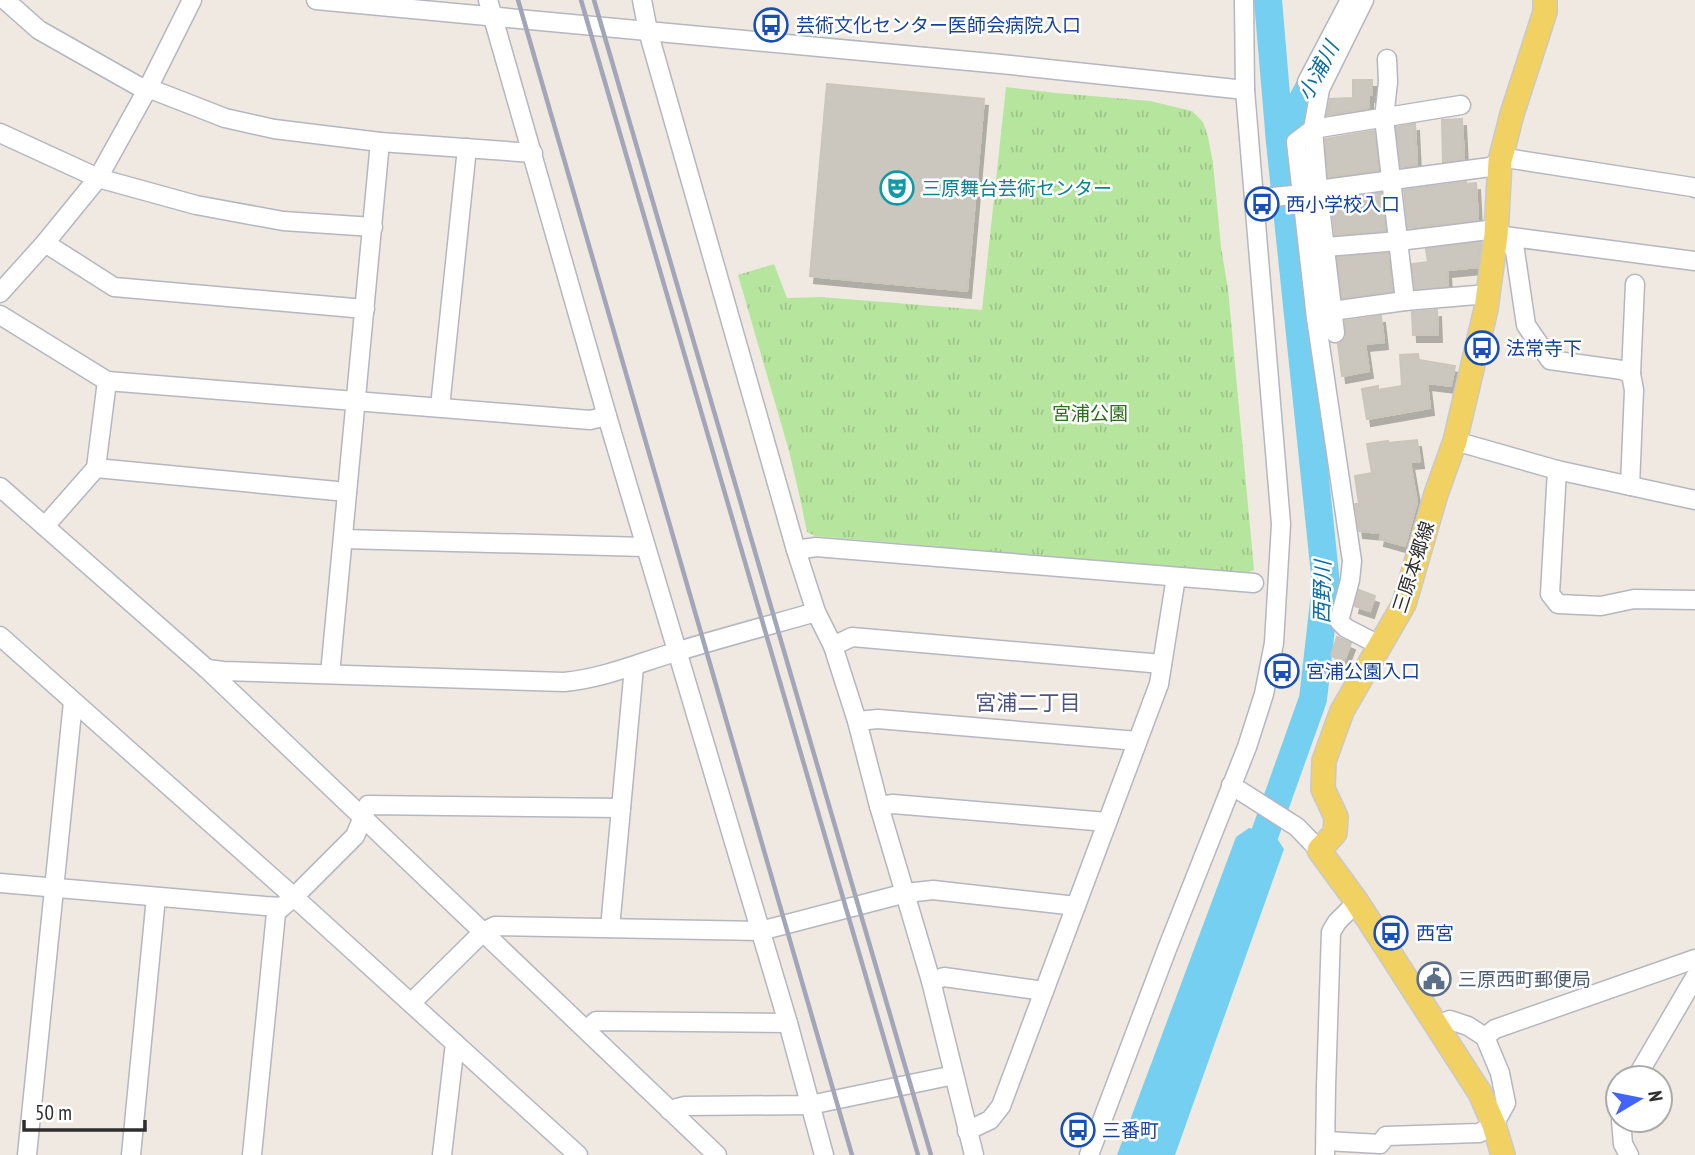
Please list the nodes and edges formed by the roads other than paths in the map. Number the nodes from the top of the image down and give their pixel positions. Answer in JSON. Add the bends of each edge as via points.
{"nodes":[{"id":1,"x":5,"y":0,"type":"edge"},
{"id":2,"x":192,"y":0,"type":"edge"},
{"id":3,"x":316,"y":0,"type":"edge"},
{"id":4,"x":642,"y":0,"type":"edge"},
{"id":5,"x":1244,"y":0,"type":"edge"},
{"id":6,"x":1350,"y":0,"type":"edge"},
{"id":7,"x":1364,"y":0,"type":"edge"},
{"id":8,"x":1545,"y":0,"type":"edge"},
{"id":9,"x":490,"y":8,"type":"edge"},
{"id":10,"x":648,"y":31,"type":"junction"},
{"id":11,"x":1387,"y":59,"type":"dead end"},
{"id":12,"x":1307,"y":82,"type":"dead end"},
{"id":13,"x":148,"y":88,"type":"junction"},
{"id":14,"x":1245,"y":90,"type":"junction"},
{"id":15,"x":1461,"y":105,"type":"dead end"},
{"id":16,"x":1384,"y":118,"type":"junction"},
{"id":17,"x":1312,"y":129,"type":"junction"},
{"id":18,"x":0,"y":133,"type":"edge"},
{"id":19,"x":380,"y":142,"type":"junction"},
{"id":20,"x":467,"y":148,"type":"junction"},
{"id":21,"x":533,"y":153,"type":"junction"},
{"id":22,"x":1500,"y":161,"type":"junction"},
{"id":23,"x":98,"y":178,"type":"junction"},
{"id":24,"x":1391,"y":181,"type":"junction"},
{"id":25,"x":1695,"y":188,"type":"edge"},
{"id":26,"x":1310,"y":192,"type":"junction"},
{"id":27,"x":1264,"y":198,"type":"dead end"},
{"id":28,"x":373,"y":227,"type":"junction"},
{"id":29,"x":1496,"y":235,"type":"junction"},
{"id":30,"x":1399,"y":241,"type":"junction"},
{"id":31,"x":45,"y":243,"type":"junction"},
{"id":32,"x":1326,"y":247,"type":"junction"},
{"id":33,"x":1695,"y":261,"type":"edge"},
{"id":34,"x":1635,"y":284,"type":"dead end"},
{"id":35,"x":0,"y":293,"type":"edge"},
{"id":36,"x":1488,"y":294,"type":"junction"},
{"id":37,"x":1405,"y":301,"type":"junction"},
{"id":38,"x":365,"y":309,"type":"junction"},
{"id":39,"x":1324,"y":314,"type":"junction"},
{"id":40,"x":0,"y":316,"type":"edge"},
{"id":41,"x":1335,"y":333,"type":"dead end"},
{"id":42,"x":1631,"y":374,"type":"junction"},
{"id":43,"x":107,"y":381,"type":"junction"},
{"id":44,"x":356,"y":400,"type":"junction"},
{"id":45,"x":440,"y":407,"type":"junction"},
{"id":46,"x":607,"y":416,"type":"junction"},
{"id":47,"x":1455,"y":441,"type":"junction"},
{"id":48,"x":96,"y":468,"type":"junction"},
{"id":49,"x":1558,"y":470,"type":"junction"},
{"id":50,"x":0,"y":486,"type":"edge"},
{"id":51,"x":1630,"y":486,"type":"junction"},
{"id":52,"x":347,"y":492,"type":"junction"},
{"id":53,"x":1695,"y":500,"type":"edge"},
{"id":54,"x":45,"y":526,"type":"junction"},
{"id":55,"x":343,"y":539,"type":"junction"},
{"id":56,"x":645,"y":547,"type":"junction"},
{"id":57,"x":796,"y":550,"type":"junction"},
{"id":58,"x":1176,"y":577,"type":"junction"},
{"id":59,"x":1254,"y":583,"type":"dead end"},
{"id":60,"x":1695,"y":600,"type":"edge"},
{"id":61,"x":816,"y":612,"type":"junction"},
{"id":62,"x":0,"y":636,"type":"edge"},
{"id":63,"x":833,"y":646,"type":"junction"},
{"id":64,"x":1381,"y":646,"type":"junction"},
{"id":65,"x":677,"y":652,"type":"junction"},
{"id":66,"x":1162,"y":664,"type":"junction"},
{"id":67,"x":634,"y":667,"type":"junction"},
{"id":68,"x":207,"y":669,"type":"junction"},
{"id":69,"x":330,"y":674,"type":"junction"},
{"id":70,"x":73,"y":702,"type":"junction"},
{"id":71,"x":857,"y":721,"type":"junction"},
{"id":72,"x":1138,"y":741,"type":"junction"},
{"id":73,"x":1231,"y":785,"type":"junction"},
{"id":74,"x":879,"y":806,"type":"junction"},
{"id":75,"x":621,"y":808,"type":"junction"},
{"id":76,"x":362,"y":817,"type":"junction"},
{"id":77,"x":1107,"y":822,"type":"junction"},
{"id":78,"x":1319,"y":850,"type":"junction"},
{"id":79,"x":0,"y":883,"type":"edge"},
{"id":80,"x":54,"y":888,"type":"junction"},
{"id":81,"x":906,"y":893,"type":"junction"},
{"id":82,"x":156,"y":897,"type":"junction"},
{"id":83,"x":288,"y":902,"type":"junction"},
{"id":84,"x":1357,"y":902,"type":"junction"},
{"id":85,"x":1076,"y":906,"type":"junction"},
{"id":86,"x":610,"y":928,"type":"junction"},
{"id":87,"x":760,"y":931,"type":"junction"},
{"id":88,"x":483,"y":932,"type":"junction"},
{"id":89,"x":1695,"y":959,"type":"edge"},
{"id":90,"x":1695,"y":977,"type":"edge"},
{"id":91,"x":931,"y":981,"type":"junction"},
{"id":92,"x":1044,"y":991,"type":"junction"},
{"id":93,"x":411,"y":1003,"type":"junction"},
{"id":94,"x":788,"y":1023,"type":"junction"},
{"id":95,"x":1437,"y":1025,"type":"junction"},
{"id":96,"x":587,"y":1030,"type":"junction"},
{"id":97,"x":1485,"y":1037,"type":"junction"},
{"id":98,"x":455,"y":1043,"type":"junction"},
{"id":99,"x":1644,"y":1064,"type":"edge"},
{"id":100,"x":954,"y":1075,"type":"junction"},
{"id":101,"x":810,"y":1105,"type":"junction"},
{"id":102,"x":669,"y":1110,"type":"junction"},
{"id":103,"x":1494,"y":1125,"type":"junction"},
{"id":104,"x":967,"y":1131,"type":"junction"},
{"id":105,"x":1622,"y":1134,"type":"edge"},
{"id":106,"x":1325,"y":1148,"type":"edge"},
{"id":107,"x":27,"y":1155,"type":"edge"},
{"id":108,"x":131,"y":1155,"type":"edge"},
{"id":109,"x":252,"y":1155,"type":"edge"},
{"id":110,"x":442,"y":1155,"type":"edge"},
{"id":111,"x":578,"y":1155,"type":"edge"},
{"id":112,"x":717,"y":1155,"type":"edge"},
{"id":113,"x":824,"y":1155,"type":"edge"},
{"id":114,"x":974,"y":1155,"type":"edge"},
{"id":115,"x":1089,"y":1155,"type":"edge"},
{"id":116,"x":1503,"y":1155,"type":"edge"},
{"id":117,"x":1629,"y":1155,"type":"edge"}],
"edges":[{"from":1,"to":13,"type":"street","via":[[39,30]]},
{"from":2,"to":13,"type":"street"},
{"from":3,"to":9,"type":"street"},
{"from":4,"to":10,"type":"street"},
{"from":5,"to":14,"type":"street"},
{"from":6,"to":12,"type":"street"},
{"from":7,"to":17,"type":"street","via":[[1320,89]]},
{"from":8,"to":22,"type":"main road","name":"三原本郷線"},
{"from":9,"to":10,"type":"street"},
{"from":9,"to":21,"type":"street"},
{"from":10,"to":14,"type":"street"},
{"from":10,"to":57,"type":"street"},
{"from":11,"to":16,"type":"street"},
{"from":13,"to":19,"type":"street","via":[[225,118],[275,130]]},
{"from":13,"to":23,"type":"street"},
{"from":14,"to":73,"type":"street","via":[[1281,524],[1274,643],[1264,694]]},
{"from":15,"to":16,"type":"street"},
{"from":16,"to":17,"type":"street"},
{"from":16,"to":24,"type":"street"},
{"from":17,"to":26,"type":"street"},
{"from":18,"to":23,"type":"street"},
{"from":19,"to":20,"type":"street"},
{"from":19,"to":28,"type":"street"},
{"from":20,"to":21,"type":"street"},
{"from":20,"to":45,"type":"street"},
{"from":21,"to":46,"type":"street"},
{"from":22,"to":24,"type":"street","via":[[1490,167]]},
{"from":22,"to":25,"type":"street","via":[[1506,158]]},
{"from":22,"to":29,"type":"main road","name":"三原本郷線"},
{"from":23,"to":28,"type":"street","via":[[196,205],[283,221]]},
{"from":23,"to":31,"type":"street"},
{"from":24,"to":26,"type":"street"},
{"from":24,"to":30,"type":"street"},
{"from":26,"to":27,"type":"street"},
{"from":26,"to":32,"type":"street"},
{"from":26,"to":39,"type":"street"},
{"from":28,"to":38,"type":"street"},
{"from":29,"to":30,"type":"street","via":[[1488,230]]},
{"from":29,"to":33,"type":"street"},
{"from":29,"to":36,"type":"main road","name":"三原本郷線"},
{"from":29,"to":42,"type":"street","via":[[1515,251],[1525,325],[1549,359]]},
{"from":30,"to":32,"type":"street"},
{"from":30,"to":37,"type":"street"},
{"from":31,"to":35,"type":"street"},
{"from":31,"to":38,"type":"street","via":[[114,287]]},
{"from":32,"to":39,"type":"street"},
{"from":34,"to":42,"type":"street"},
{"from":36,"to":37,"type":"street"},
{"from":36,"to":47,"type":"main road","name":"三原本郷線"},
{"from":37,"to":39,"type":"street"},
{"from":38,"to":44,"type":"street"},
{"from":39,"to":41,"type":"street"},
{"from":39,"to":64,"type":"street","via":[[1352,561],[1339,621]]},
{"from":40,"to":43,"type":"street"},
{"from":42,"to":51,"type":"street"},
{"from":43,"to":44,"type":"street"},
{"from":43,"to":48,"type":"street"},
{"from":44,"to":45,"type":"street"},
{"from":44,"to":52,"type":"street"},
{"from":45,"to":46,"type":"street","via":[[590,420]]},
{"from":46,"to":56,"type":"street"},
{"from":47,"to":49,"type":"street"},
{"from":47,"to":64,"type":"main road","name":"三原本郷線","via":[[1404,604]]},
{"from":48,"to":52,"type":"street"},
{"from":48,"to":54,"type":"street"},
{"from":49,"to":51,"type":"street"},
{"from":49,"to":60,"type":"street","via":[[1550,594],[1558,604]]},
{"from":50,"to":54,"type":"street"},
{"from":51,"to":53,"type":"street"},
{"from":52,"to":55,"type":"street"},
{"from":54,"to":68,"type":"street"},
{"from":55,"to":56,"type":"street"},
{"from":55,"to":69,"type":"street"},
{"from":56,"to":65,"type":"street"},
{"from":57,"to":58,"type":"street","via":[[816,547]]},
{"from":57,"to":61,"type":"street"},
{"from":58,"to":59,"type":"street"},
{"from":58,"to":66,"type":"street"},
{"from":61,"to":63,"type":"street"},
{"from":61,"to":65,"type":"street"},
{"from":62,"to":70,"type":"street"},
{"from":63,"to":66,"type":"street","via":[[852,637]]},
{"from":63,"to":71,"type":"street"},
{"from":64,"to":78,"type":"main road","name":"三原本郷線","via":[[1342,711],[1324,761],[1324,789],[1336,817],[1335,833]]},
{"from":65,"to":67,"type":"street"},
{"from":65,"to":87,"type":"street"},
{"from":66,"to":72,"type":"street"},
{"from":67,"to":69,"type":"street","via":[[564,682]]},
{"from":67,"to":75,"type":"street"},
{"from":68,"to":69,"type":"street"},
{"from":68,"to":76,"type":"street"},
{"from":70,"to":80,"type":"street"},
{"from":70,"to":83,"type":"street"},
{"from":71,"to":72,"type":"street"},
{"from":71,"to":74,"type":"street"},
{"from":72,"to":77,"type":"street"},
{"from":73,"to":78,"type":"street","via":[[1297,827]]},
{"from":73,"to":115,"type":"street"},
{"from":74,"to":77,"type":"street"},
{"from":74,"to":81,"type":"street"},
{"from":75,"to":76,"type":"street","via":[[368,806]]},
{"from":75,"to":86,"type":"street"},
{"from":76,"to":83,"type":"street","via":[[355,836]]},
{"from":76,"to":88,"type":"street"},
{"from":77,"to":85,"type":"street"},
{"from":78,"to":84,"type":"main road"},
{"from":79,"to":80,"type":"street"},
{"from":80,"to":82,"type":"street"},
{"from":80,"to":107,"type":"street"},
{"from":81,"to":85,"type":"street","via":[[933,890]]},
{"from":81,"to":87,"type":"street"},
{"from":81,"to":91,"type":"street"},
{"from":82,"to":83,"type":"street"},
{"from":82,"to":108,"type":"street"},
{"from":83,"to":93,"type":"street"},
{"from":83,"to":109,"type":"street","via":[[276,914]]},
{"from":84,"to":95,"type":"main road"},
{"from":84,"to":106,"type":"street","via":[[1331,932]]},
{"from":85,"to":92,"type":"street"},
{"from":86,"to":87,"type":"street"},
{"from":86,"to":88,"type":"street","via":[[495,926]]},
{"from":87,"to":94,"type":"street"},
{"from":88,"to":93,"type":"street"},
{"from":88,"to":96,"type":"street"},
{"from":89,"to":97,"type":"street","via":[[1495,1029]]},
{"from":90,"to":99,"type":"street"},
{"from":91,"to":92,"type":"street","via":[[944,978]]},
{"from":91,"to":100,"type":"street"},
{"from":92,"to":104,"type":"street","via":[[1001,1106],[990,1120]]},
{"from":93,"to":98,"type":"street"},
{"from":94,"to":96,"type":"street","via":[[596,1021]]},
{"from":94,"to":101,"type":"street"},
{"from":95,"to":97,"type":"street","via":[[1450,1020]]},
{"from":95,"to":103,"type":"main road","via":[[1480,1093]]},
{"from":96,"to":102,"type":"street"},
{"from":97,"to":103,"type":"street","via":[[1506,1103]]},
{"from":98,"to":110,"type":"street"},
{"from":98,"to":111,"type":"street"},
{"from":100,"to":101,"type":"street"},
{"from":100,"to":104,"type":"street"},
{"from":101,"to":102,"type":"street"},
{"from":101,"to":113,"type":"street"},
{"from":102,"to":112,"type":"street"},
{"from":103,"to":106,"type":"street","via":[[1479,1133],[1386,1136],[1380,1144]]},
{"from":103,"to":116,"type":"main road"},
{"from":104,"to":114,"type":"street"},
{"from":105,"to":117,"type":"street"}]}
